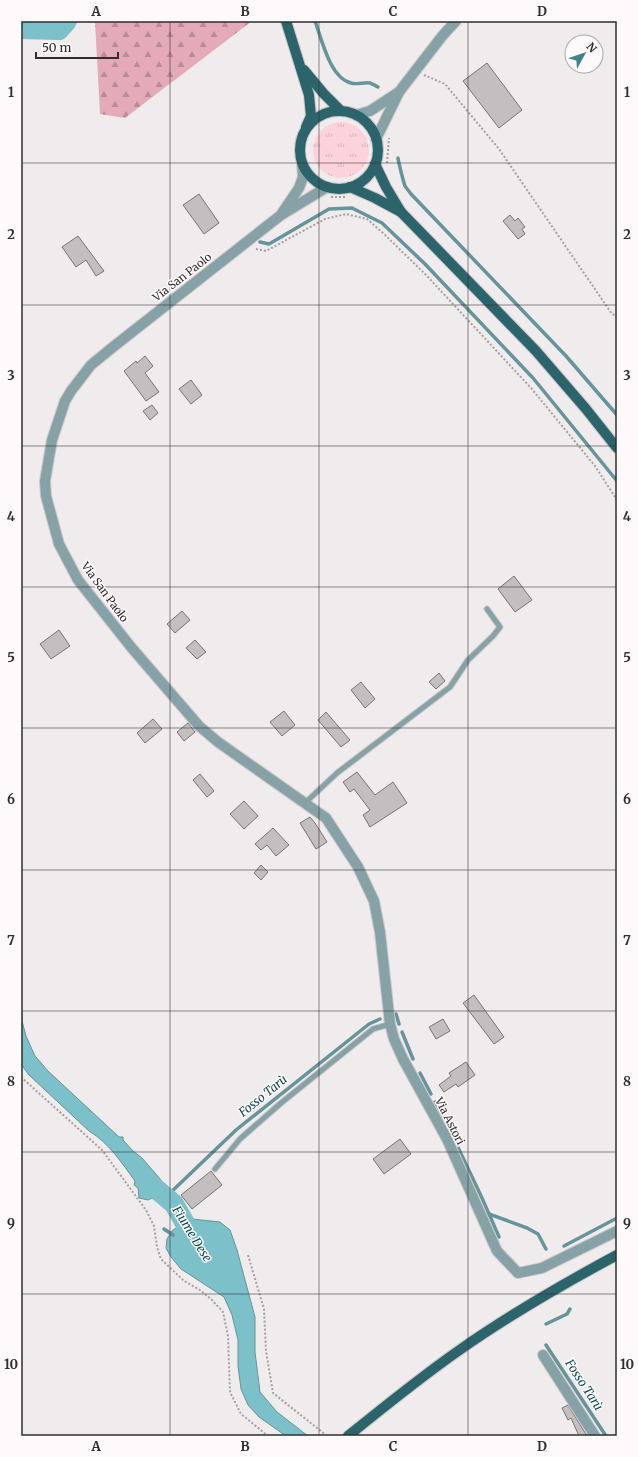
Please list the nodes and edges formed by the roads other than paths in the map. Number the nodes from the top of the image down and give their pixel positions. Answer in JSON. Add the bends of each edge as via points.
{"nodes":[{"id":1,"x":286,"y":21,"type":"edge"},
{"id":2,"x":456,"y":21,"type":"edge"},
{"id":3,"x":301,"y":66,"type":"junction"},
{"id":4,"x":399,"y":92,"type":"junction"},
{"id":5,"x":341,"y":111,"type":"junction"},
{"id":6,"x":356,"y":115,"type":"junction"},
{"id":7,"x":303,"y":133,"type":"junction"},
{"id":8,"x":376,"y":139,"type":"junction"},
{"id":9,"x":302,"y":163,"type":"junction"},
{"id":10,"x":375,"y":164,"type":"junction"},
{"id":11,"x":327,"y":187,"type":"junction"},
{"id":12,"x":349,"y":192,"type":"junction"},
{"id":13,"x":401,"y":212,"type":"junction"},
{"id":14,"x":281,"y":215,"type":"junction"},
{"id":15,"x":617,"y":448,"type":"edge"},
{"id":16,"x":486,"y":609,"type":"dead end"},
{"id":17,"x":305,"y":803,"type":"junction"},
{"id":18,"x":358,"y":867,"type":"joint"},
{"id":19,"x":390,"y":1024,"type":"junction"},
{"id":20,"x":215,"y":1168,"type":"dead end"},
{"id":21,"x":617,"y":1231,"type":"edge"},
{"id":22,"x":617,"y":1255,"type":"edge"},
{"id":23,"x":543,"y":1355,"type":"dead end"},
{"id":24,"x":348,"y":1436,"type":"edge"},
{"id":25,"x":596,"y":1436,"type":"edge"}],
"edges":[{"from":1,"to":3,"type":"main road"},
{"from":2,"to":4,"type":"street","via":[[442,35]]},
{"from":3,"to":5,"type":"main road"},
{"from":3,"to":7,"type":"main road","via":[[309,95],[311,116]]},
{"from":4,"to":6,"type":"street","via":[[370,111]]},
{"from":4,"to":8,"type":"street"},
{"from":5,"to":6,"type":"main road"},
{"from":5,"to":7,"type":"main road","via":[[319,116]]},
{"from":6,"to":8,"type":"main road","via":[[368,125]]},
{"from":7,"to":9,"type":"main road","via":[[300,143]]},
{"from":8,"to":10,"type":"main road"},
{"from":9,"to":11,"type":"main road","via":[[316,181]]},
{"from":9,"to":14,"type":"street","name":"Via San Paolo","via":[[303,178],[299,188]]},
{"from":10,"to":12,"type":"main road","via":[[369,174]]},
{"from":10,"to":13,"type":"main road"},
{"from":11,"to":12,"type":"main road","via":[[342,188]]},
{"from":11,"to":14,"type":"street","name":"Via San Paolo"},
{"from":12,"to":13,"type":"main road","via":[[375,198]]},
{"from":13,"to":15,"type":"main road","via":[[536,351]]},
{"from":14,"to":17,"type":"street","name":"Via San Paolo","via":[[91,365],[65,401],[52,440],[45,481],[46,496],[59,544],[78,580],[132,647],[199,726]]},
{"from":16,"to":17,"type":"lane","via":[[500,627],[468,660],[450,687],[337,773]]},
{"from":17,"to":18,"type":"street","name":"Via San Paolo","via":[[326,818]]},
{"from":18,"to":19,"type":"street","name":"Via Astori","via":[[374,901]]},
{"from":19,"to":20,"type":"lane","via":[[374,1029],[281,1103],[240,1139]]},
{"from":19,"to":21,"type":"street","name":"Via Astori","via":[[403,1059],[447,1139],[497,1251],[518,1273],[542,1268]]},
{"from":22,"to":24,"type":"main road","via":[[565,1283],[492,1328]]},
{"from":23,"to":25,"type":"street"}]}
